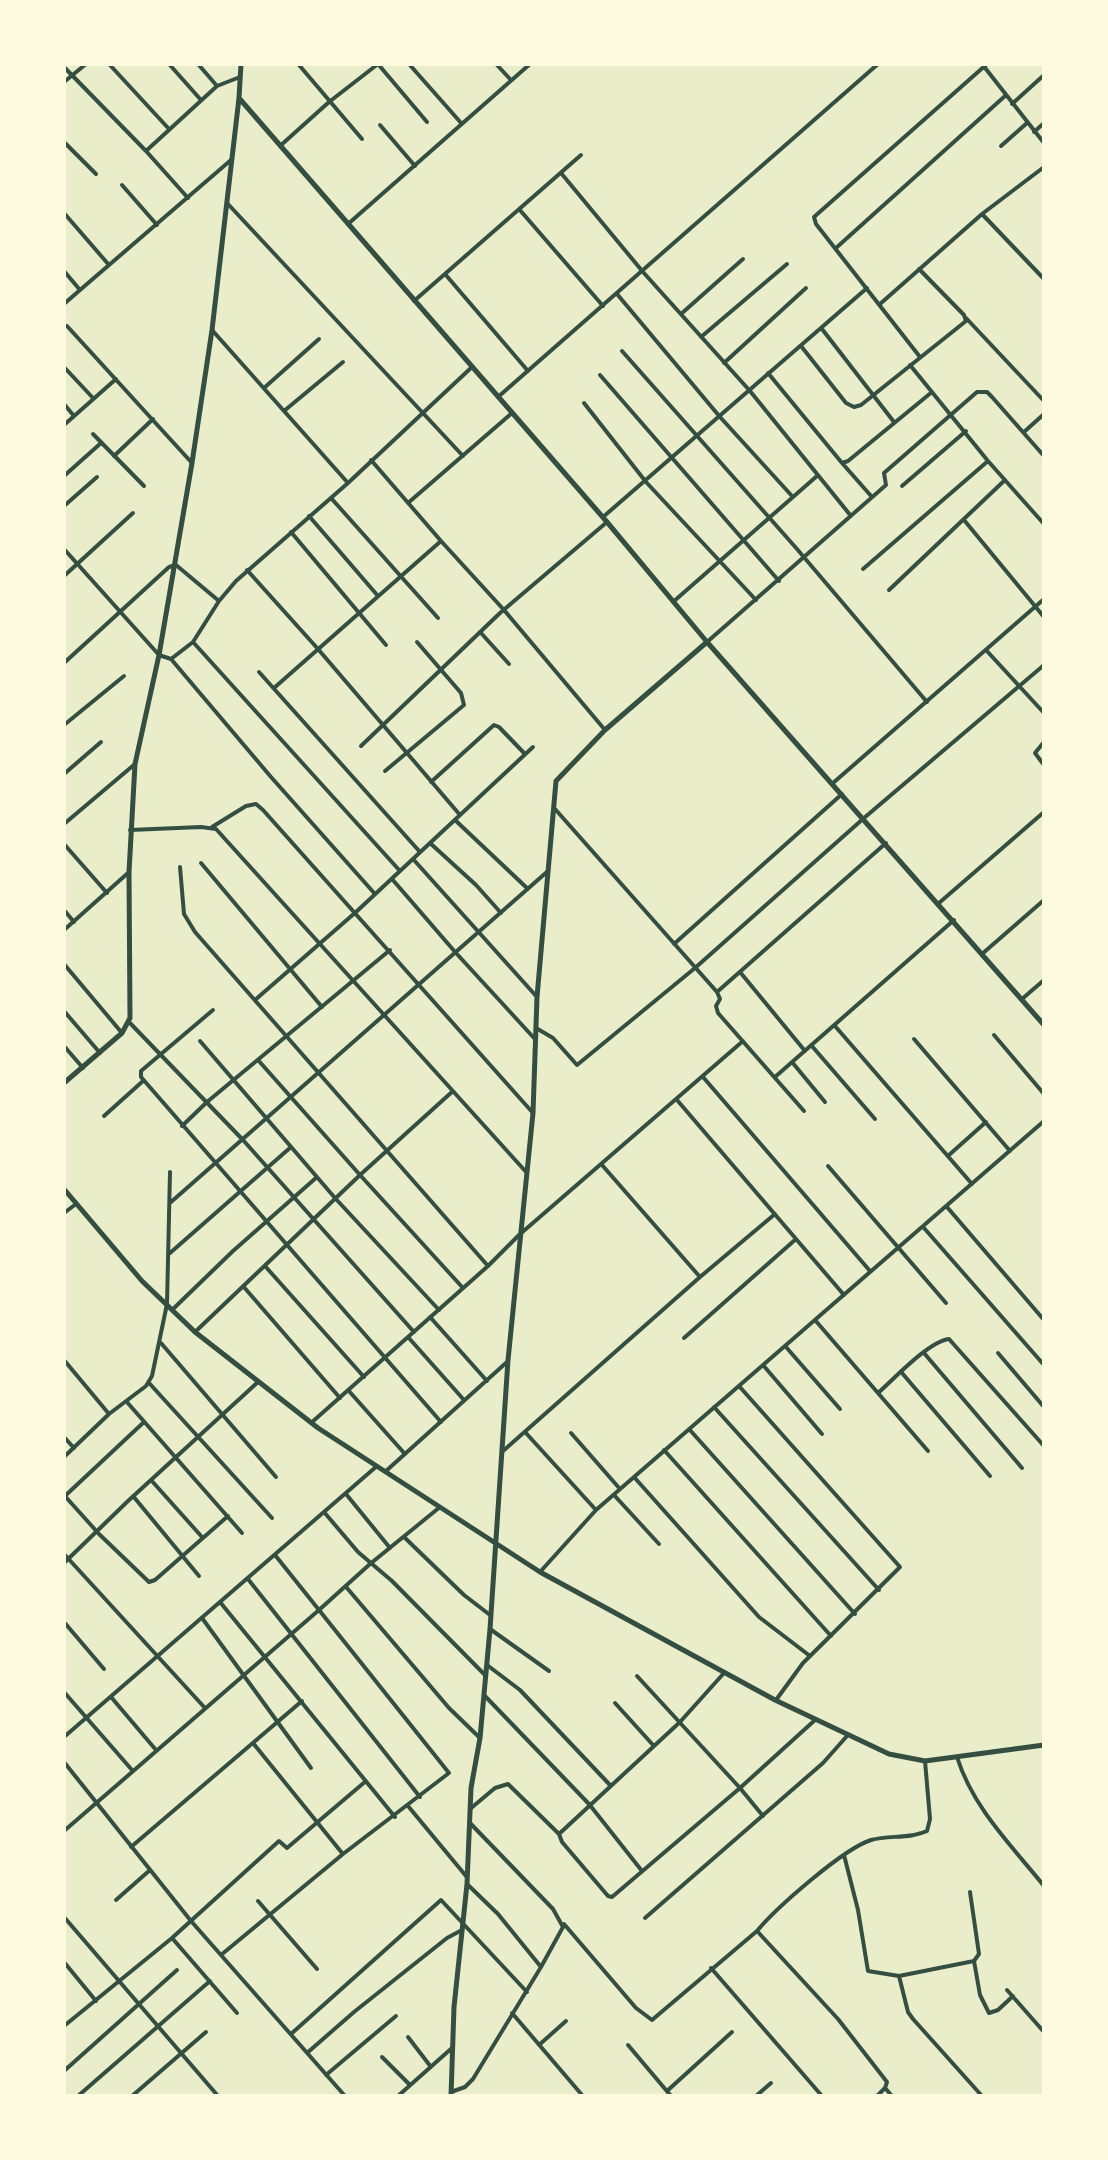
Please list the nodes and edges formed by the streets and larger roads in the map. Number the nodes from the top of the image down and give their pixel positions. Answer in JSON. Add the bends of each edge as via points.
{"nodes":[{"id":1,"x":86,"y":64,"type":"edge"},
{"id":2,"x":109,"y":64,"type":"edge"},
{"id":3,"x":169,"y":64,"type":"edge"},
{"id":4,"x":198,"y":64,"type":"edge"},
{"id":5,"x":241,"y":64,"type":"edge"},
{"id":6,"x":409,"y":64,"type":"edge"},
{"id":7,"x":496,"y":64,"type":"edge"},
{"id":8,"x":530,"y":64,"type":"edge"},
{"id":9,"x":878,"y":64,"type":"edge"},
{"id":10,"x":299,"y":65,"type":"edge"},
{"id":11,"x":984,"y":65,"type":"edge"},
{"id":12,"x":64,"y":67,"type":"edge"},
{"id":13,"x":72,"y":75,"type":"junction"},
{"id":14,"x":1044,"y":75,"type":"edge"},
{"id":15,"x":240,"y":77,"type":"junction"},
{"id":16,"x":511,"y":80,"type":"junction"},
{"id":17,"x":64,"y":82,"type":"edge"},
{"id":18,"x":217,"y":86,"type":"junction"},
{"id":19,"x":1005,"y":96,"type":"junction"},
{"id":20,"x":239,"y":98,"type":"junction"},
{"id":21,"x":201,"y":100,"type":"junction"},
{"id":22,"x":329,"y":102,"type":"junction"},
{"id":23,"x":1012,"y":104,"type":"junction"},
{"id":24,"x":427,"y":122,"type":"dead end"},
{"id":25,"x":1027,"y":123,"type":"junction"},
{"id":26,"x":1044,"y":123,"type":"edge"},
{"id":27,"x":462,"y":124,"type":"junction"},
{"id":28,"x":380,"y":125,"type":"dead end"},
{"id":29,"x":169,"y":129,"type":"junction"},
{"id":30,"x":1034,"y":132,"type":"junction"},
{"id":31,"x":362,"y":139,"type":"dead end"},
{"id":32,"x":64,"y":142,"type":"edge"},
{"id":33,"x":1044,"y":143,"type":"edge"},
{"id":34,"x":280,"y":146,"type":"junction"},
{"id":35,"x":1001,"y":146,"type":"dead end"},
{"id":36,"x":146,"y":151,"type":"junction"},
{"id":37,"x":581,"y":155,"type":"dead end"},
{"id":38,"x":233,"y":158,"type":"junction"},
{"id":39,"x":415,"y":166,"type":"junction"},
{"id":40,"x":1044,"y":167,"type":"edge"},
{"id":41,"x":561,"y":173,"type":"junction"},
{"id":42,"x":96,"y":174,"type":"dead end"},
{"id":43,"x":122,"y":185,"type":"dead end"},
{"id":44,"x":188,"y":198,"type":"junction"},
{"id":45,"x":227,"y":203,"type":"junction"},
{"id":46,"x":519,"y":209,"type":"junction"},
{"id":47,"x":64,"y":213,"type":"edge"},
{"id":48,"x":982,"y":214,"type":"junction"},
{"id":49,"x":348,"y":224,"type":"junction"},
{"id":50,"x":157,"y":225,"type":"junction"},
{"id":51,"x":836,"y":248,"type":"junction"},
{"id":52,"x":743,"y":259,"type":"dead end"},
{"id":53,"x":787,"y":264,"type":"dead end"},
{"id":54,"x":109,"y":265,"type":"junction"},
{"id":55,"x":919,"y":269,"type":"junction"},
{"id":56,"x":64,"y":271,"type":"edge"},
{"id":57,"x":643,"y":272,"type":"junction"},
{"id":58,"x":445,"y":274,"type":"junction"},
{"id":59,"x":1044,"y":279,"type":"edge"},
{"id":60,"x":806,"y":288,"type":"dead end"},
{"id":61,"x":867,"y":288,"type":"junction"},
{"id":62,"x":80,"y":290,"type":"junction"},
{"id":63,"x":617,"y":294,"type":"junction"},
{"id":64,"x":414,"y":301,"type":"junction"},
{"id":65,"x":64,"y":304,"type":"edge"},
{"id":66,"x":880,"y":305,"type":"junction"},
{"id":67,"x":603,"y":306,"type":"junction"},
{"id":68,"x":681,"y":314,"type":"junction"},
{"id":69,"x":966,"y":318,"type":"junction"},
{"id":70,"x":67,"y":326,"type":"dead end"},
{"id":71,"x":821,"y":328,"type":"junction"},
{"id":72,"x":212,"y":330,"type":"junction"},
{"id":73,"x":701,"y":337,"type":"junction"},
{"id":74,"x":319,"y":339,"type":"dead end"},
{"id":75,"x":801,"y":346,"type":"junction"},
{"id":76,"x":622,"y":351,"type":"dead end"},
{"id":77,"x":920,"y":357,"type":"junction"},
{"id":78,"x":343,"y":362,"type":"dead end"},
{"id":79,"x":724,"y":363,"type":"junction"},
{"id":80,"x":910,"y":365,"type":"junction"},
{"id":81,"x":64,"y":367,"type":"edge"},
{"id":82,"x":472,"y":367,"type":"junction"},
{"id":83,"x":528,"y":371,"type":"junction"},
{"id":84,"x":768,"y":373,"type":"junction"},
{"id":85,"x":600,"y":375,"type":"dead end"},
{"id":86,"x":116,"y":379,"type":"junction"},
{"id":87,"x":264,"y":388,"type":"junction"},
{"id":88,"x":750,"y":391,"type":"junction"},
{"id":89,"x":932,"y":392,"type":"junction"},
{"id":90,"x":874,"y":395,"type":"junction"},
{"id":91,"x":498,"y":397,"type":"junction"},
{"id":92,"x":93,"y":398,"type":"junction"},
{"id":93,"x":1044,"y":401,"type":"edge"},
{"id":94,"x":584,"y":403,"type":"dead end"},
{"id":95,"x":64,"y":404,"type":"edge"},
{"id":96,"x":284,"y":411,"type":"junction"},
{"id":97,"x":421,"y":412,"type":"junction"},
{"id":98,"x":512,"y":413,"type":"junction"},
{"id":99,"x":952,"y":414,"type":"junction"},
{"id":100,"x":1044,"y":414,"type":"edge"},
{"id":101,"x":74,"y":416,"type":"junction"},
{"id":102,"x":720,"y":417,"type":"junction"},
{"id":103,"x":153,"y":419,"type":"junction"},
{"id":104,"x":894,"y":422,"type":"junction"},
{"id":105,"x":64,"y":425,"type":"edge"},
{"id":106,"x":966,"y":431,"type":"junction"},
{"id":107,"x":1024,"y":432,"type":"junction"},
{"id":108,"x":93,"y":434,"type":"dead end"},
{"id":109,"x":697,"y":439,"type":"junction"},
{"id":110,"x":101,"y":443,"type":"junction"},
{"id":111,"x":114,"y":456,"type":"junction"},
{"id":112,"x":463,"y":456,"type":"junction"},
{"id":113,"x":1044,"y":456,"type":"edge"},
{"id":114,"x":371,"y":460,"type":"junction"},
{"id":115,"x":673,"y":460,"type":"junction"},
{"id":116,"x":988,"y":461,"type":"junction"},
{"id":117,"x":192,"y":463,"type":"junction"},
{"id":118,"x":842,"y":463,"type":"junction"},
{"id":119,"x":64,"y":476,"type":"edge"},
{"id":120,"x":817,"y":476,"type":"junction"},
{"id":121,"x":97,"y":477,"type":"dead end"},
{"id":122,"x":1005,"y":480,"type":"junction"},
{"id":123,"x":646,"y":482,"type":"junction"},
{"id":124,"x":348,"y":483,"type":"junction"},
{"id":125,"x":144,"y":486,"type":"dead end"},
{"id":126,"x":902,"y":486,"type":"dead end"},
{"id":127,"x":792,"y":496,"type":"junction"},
{"id":128,"x":873,"y":497,"type":"junction"},
{"id":129,"x":331,"y":498,"type":"junction"},
{"id":130,"x":408,"y":503,"type":"junction"},
{"id":131,"x":64,"y":506,"type":"edge"},
{"id":132,"x":133,"y":513,"type":"dead end"},
{"id":133,"x":309,"y":516,"type":"junction"},
{"id":134,"x":851,"y":516,"type":"junction"},
{"id":135,"x":767,"y":517,"type":"junction"},
{"id":136,"x":605,"y":520,"type":"junction"},
{"id":137,"x":964,"y":520,"type":"junction"},
{"id":138,"x":1044,"y":524,"type":"edge"},
{"id":139,"x":291,"y":532,"type":"junction"},
{"id":140,"x":742,"y":539,"type":"junction"},
{"id":141,"x":441,"y":541,"type":"junction"},
{"id":142,"x":64,"y":549,"type":"edge"},
{"id":143,"x":804,"y":558,"type":"junction"},
{"id":144,"x":719,"y":560,"type":"junction"},
{"id":145,"x":78,"y":565,"type":"junction"},
{"id":146,"x":176,"y":565,"type":"junction"},
{"id":147,"x":863,"y":569,"type":"dead end"},
{"id":148,"x":247,"y":570,"type":"junction"},
{"id":149,"x":64,"y":576,"type":"edge"},
{"id":150,"x":400,"y":577,"type":"junction"},
{"id":151,"x":779,"y":581,"type":"junction"},
{"id":152,"x":889,"y":590,"type":"dead end"},
{"id":153,"x":378,"y":596,"type":"junction"},
{"id":154,"x":1044,"y":599,"type":"edge"},
{"id":155,"x":219,"y":601,"type":"junction"},
{"id":156,"x":756,"y":601,"type":"junction"},
{"id":157,"x":673,"y":602,"type":"junction"},
{"id":158,"x":1035,"y":607,"type":"junction"},
{"id":159,"x":504,"y":610,"type":"junction"},
{"id":160,"x":121,"y":613,"type":"junction"},
{"id":161,"x":359,"y":613,"type":"junction"},
{"id":162,"x":1044,"y":617,"type":"edge"},
{"id":163,"x":438,"y":618,"type":"dead end"},
{"id":164,"x":480,"y":632,"type":"junction"},
{"id":165,"x":193,"y":642,"type":"junction"},
{"id":166,"x":417,"y":642,"type":"dead end"},
{"id":167,"x":707,"y":642,"type":"junction"},
{"id":168,"x":386,"y":645,"type":"dead end"},
{"id":169,"x":318,"y":649,"type":"junction"},
{"id":170,"x":986,"y":650,"type":"junction"},
{"id":171,"x":159,"y":655,"type":"junction"},
{"id":172,"x":171,"y":659,"type":"junction"},
{"id":173,"x":64,"y":663,"type":"edge"},
{"id":174,"x":509,"y":664,"type":"dead end"},
{"id":175,"x":1044,"y":665,"type":"edge"},
{"id":176,"x":441,"y":669,"type":"junction"},
{"id":177,"x":259,"y":672,"type":"dead end"},
{"id":178,"x":124,"y":676,"type":"dead end"},
{"id":179,"x":1018,"y":685,"type":"junction"},
{"id":180,"x":274,"y":688,"type":"junction"},
{"id":181,"x":927,"y":702,"type":"junction"},
{"id":182,"x":1044,"y":713,"type":"edge"},
{"id":183,"x":64,"y":725,"type":"edge"},
{"id":184,"x":383,"y":727,"type":"junction"},
{"id":185,"x":605,"y":730,"type":"junction"},
{"id":186,"x":101,"y":742,"type":"dead end"},
{"id":187,"x":1044,"y":742,"type":"edge"},
{"id":188,"x":361,"y":746,"type":"dead end"},
{"id":189,"x":533,"y":747,"type":"dead end"},
{"id":190,"x":525,"y":754,"type":"junction"},
{"id":191,"x":407,"y":755,"type":"junction"},
{"id":192,"x":135,"y":764,"type":"junction"},
{"id":193,"x":1044,"y":765,"type":"edge"},
{"id":194,"x":385,"y":771,"type":"dead end"},
{"id":195,"x":64,"y":774,"type":"edge"},
{"id":196,"x":431,"y":782,"type":"junction"},
{"id":197,"x":833,"y":783,"type":"junction"},
{"id":198,"x":842,"y":794,"type":"junction"},
{"id":199,"x":554,"y":808,"type":"junction"},
{"id":200,"x":1044,"y":812,"type":"edge"},
{"id":201,"x":458,"y":817,"type":"junction"},
{"id":202,"x":864,"y":818,"type":"junction"},
{"id":203,"x":64,"y":824,"type":"edge"},
{"id":204,"x":212,"y":827,"type":"junction"},
{"id":205,"x":130,"y":830,"type":"junction"},
{"id":206,"x":430,"y":843,"type":"junction"},
{"id":207,"x":886,"y":843,"type":"junction"},
{"id":208,"x":64,"y":844,"type":"edge"},
{"id":209,"x":420,"y":852,"type":"junction"},
{"id":210,"x":413,"y":859,"type":"junction"},
{"id":211,"x":201,"y":863,"type":"dead end"},
{"id":212,"x":180,"y":867,"type":"dead end"},
{"id":213,"x":550,"y":870,"type":"junction"},
{"id":214,"x":400,"y":871,"type":"junction"},
{"id":215,"x":129,"y":872,"type":"junction"},
{"id":216,"x":392,"y":879,"type":"junction"},
{"id":217,"x":528,"y":890,"type":"junction"},
{"id":218,"x":107,"y":893,"type":"junction"},
{"id":219,"x":375,"y":894,"type":"junction"},
{"id":220,"x":1044,"y":900,"type":"edge"},
{"id":221,"x":939,"y":903,"type":"junction"},
{"id":222,"x":64,"y":910,"type":"edge"},
{"id":223,"x":356,"y":912,"type":"junction"},
{"id":224,"x":501,"y":913,"type":"junction"},
{"id":225,"x":954,"y":920,"type":"junction"},
{"id":226,"x":74,"y":922,"type":"junction"},
{"id":227,"x":64,"y":930,"type":"edge"},
{"id":228,"x":478,"y":933,"type":"junction"},
{"id":229,"x":321,"y":943,"type":"junction"},
{"id":230,"x":674,"y":944,"type":"junction"},
{"id":231,"x":390,"y":950,"type":"junction"},
{"id":232,"x":456,"y":953,"type":"junction"},
{"id":233,"x":982,"y":954,"type":"junction"},
{"id":234,"x":64,"y":964,"type":"edge"},
{"id":235,"x":695,"y":968,"type":"junction"},
{"id":236,"x":291,"y":969,"type":"junction"},
{"id":237,"x":740,"y":972,"type":"junction"},
{"id":238,"x":354,"y":980,"type":"junction"},
{"id":239,"x":1044,"y":980,"type":"edge"},
{"id":240,"x":420,"y":985,"type":"junction"},
{"id":241,"x":717,"y":992,"type":"junction"},
{"id":242,"x":537,"y":997,"type":"junction"},
{"id":243,"x":1022,"y":999,"type":"junction"},
{"id":244,"x":255,"y":1000,"type":"junction"},
{"id":245,"x":322,"y":1007,"type":"junction"},
{"id":246,"x":213,"y":1010,"type":"dead end"},
{"id":247,"x":64,"y":1011,"type":"edge"},
{"id":248,"x":385,"y":1016,"type":"junction"},
{"id":249,"x":129,"y":1022,"type":"junction"},
{"id":250,"x":834,"y":1025,"type":"junction"},
{"id":251,"x":1044,"y":1025,"type":"edge"},
{"id":252,"x":536,"y":1028,"type":"junction"},
{"id":253,"x":122,"y":1033,"type":"junction"},
{"id":254,"x":994,"y":1035,"type":"dead end"},
{"id":255,"x":286,"y":1036,"type":"junction"},
{"id":256,"x":535,"y":1039,"type":"junction"},
{"id":257,"x":914,"y":1039,"type":"dead end"},
{"id":258,"x":200,"y":1041,"type":"dead end"},
{"id":259,"x":743,"y":1041,"type":"junction"},
{"id":260,"x":811,"y":1045,"type":"junction"},
{"id":261,"x":64,"y":1046,"type":"edge"},
{"id":262,"x":805,"y":1051,"type":"junction"},
{"id":263,"x":100,"y":1053,"type":"junction"},
{"id":264,"x":159,"y":1056,"type":"junction"},
{"id":265,"x":258,"y":1060,"type":"junction"},
{"id":266,"x":792,"y":1062,"type":"junction"},
{"id":267,"x":83,"y":1068,"type":"junction"},
{"id":268,"x":319,"y":1073,"type":"junction"},
{"id":269,"x":703,"y":1077,"type":"junction"},
{"id":270,"x":775,"y":1077,"type":"junction"},
{"id":271,"x":234,"y":1080,"type":"junction"},
{"id":272,"x":143,"y":1081,"type":"junction"},
{"id":273,"x":64,"y":1083,"type":"edge"},
{"id":274,"x":453,"y":1091,"type":"junction"},
{"id":275,"x":1044,"y":1094,"type":"edge"},
{"id":276,"x":291,"y":1097,"type":"junction"},
{"id":277,"x":677,"y":1100,"type":"junction"},
{"id":278,"x":207,"y":1102,"type":"junction"},
{"id":279,"x":825,"y":1102,"type":"dead end"},
{"id":280,"x":804,"y":1111,"type":"dead end"},
{"id":281,"x":533,"y":1113,"type":"junction"},
{"id":282,"x":104,"y":1116,"type":"dead end"},
{"id":283,"x":266,"y":1118,"type":"junction"},
{"id":284,"x":875,"y":1119,"type":"dead end"},
{"id":285,"x":1044,"y":1121,"type":"edge"},
{"id":286,"x":986,"y":1122,"type":"junction"},
{"id":287,"x":182,"y":1126,"type":"junction"},
{"id":288,"x":243,"y":1140,"type":"junction"},
{"id":289,"x":291,"y":1147,"type":"junction"},
{"id":290,"x":386,"y":1150,"type":"junction"},
{"id":291,"x":1010,"y":1151,"type":"junction"},
{"id":292,"x":948,"y":1156,"type":"junction"},
{"id":293,"x":214,"y":1163,"type":"junction"},
{"id":294,"x":602,"y":1165,"type":"junction"},
{"id":295,"x":828,"y":1166,"type":"dead end"},
{"id":296,"x":267,"y":1168,"type":"junction"},
{"id":297,"x":170,"y":1172,"type":"dead end"},
{"id":298,"x":527,"y":1173,"type":"junction"},
{"id":299,"x":360,"y":1175,"type":"junction"},
{"id":300,"x":317,"y":1177,"type":"junction"},
{"id":301,"x":972,"y":1184,"type":"junction"},
{"id":302,"x":64,"y":1189,"type":"edge"},
{"id":303,"x":242,"y":1191,"type":"junction"},
{"id":304,"x":293,"y":1198,"type":"junction"},
{"id":305,"x":335,"y":1198,"type":"junction"},
{"id":306,"x":171,"y":1202,"type":"junction"},
{"id":307,"x":76,"y":1204,"type":"junction"},
{"id":308,"x":947,"y":1207,"type":"junction"},
{"id":309,"x":64,"y":1213,"type":"edge"},
{"id":310,"x":775,"y":1214,"type":"junction"},
{"id":311,"x":312,"y":1220,"type":"junction"},
{"id":312,"x":267,"y":1221,"type":"junction"},
{"id":313,"x":924,"y":1227,"type":"junction"},
{"id":314,"x":519,"y":1235,"type":"junction"},
{"id":315,"x":796,"y":1239,"type":"junction"},
{"id":316,"x":287,"y":1244,"type":"junction"},
{"id":317,"x":899,"y":1248,"type":"junction"},
{"id":318,"x":170,"y":1253,"type":"junction"},
{"id":319,"x":265,"y":1266,"type":"junction"},
{"id":320,"x":488,"y":1266,"type":"junction"},
{"id":321,"x":870,"y":1271,"type":"junction"},
{"id":322,"x":700,"y":1277,"type":"junction"},
{"id":323,"x":243,"y":1286,"type":"junction"},
{"id":324,"x":463,"y":1288,"type":"junction"},
{"id":325,"x":844,"y":1295,"type":"junction"},
{"id":326,"x":946,"y":1303,"type":"dead end"},
{"id":327,"x":170,"y":1307,"type":"junction"},
{"id":328,"x":439,"y":1310,"type":"junction"},
{"id":329,"x":1042,"y":1313,"type":"edge"},
{"id":330,"x":430,"y":1317,"type":"junction"},
{"id":331,"x":815,"y":1320,"type":"junction"},
{"id":332,"x":1044,"y":1320,"type":"edge"},
{"id":333,"x":195,"y":1332,"type":"junction"},
{"id":334,"x":414,"y":1332,"type":"junction"},
{"id":335,"x":408,"y":1337,"type":"junction"},
{"id":336,"x":684,"y":1338,"type":"dead end"},
{"id":337,"x":161,"y":1343,"type":"junction"},
{"id":338,"x":786,"y":1347,"type":"junction"},
{"id":339,"x":924,"y":1353,"type":"junction"},
{"id":340,"x":998,"y":1353,"type":"dead end"},
{"id":341,"x":384,"y":1358,"type":"junction"},
{"id":342,"x":64,"y":1360,"type":"edge"},
{"id":343,"x":508,"y":1360,"type":"junction"},
{"id":344,"x":763,"y":1365,"type":"junction"},
{"id":345,"x":1044,"y":1365,"type":"edge"},
{"id":346,"x":902,"y":1373,"type":"junction"},
{"id":347,"x":364,"y":1377,"type":"junction"},
{"id":348,"x":487,"y":1381,"type":"junction"},
{"id":349,"x":258,"y":1382,"type":"junction"},
{"id":350,"x":149,"y":1383,"type":"junction"},
{"id":351,"x":739,"y":1386,"type":"junction"},
{"id":352,"x":348,"y":1390,"type":"junction"},
{"id":353,"x":878,"y":1393,"type":"junction"},
{"id":354,"x":340,"y":1398,"type":"junction"},
{"id":355,"x":464,"y":1400,"type":"junction"},
{"id":356,"x":126,"y":1401,"type":"junction"},
{"id":357,"x":714,"y":1407,"type":"junction"},
{"id":358,"x":1044,"y":1407,"type":"edge"},
{"id":359,"x":840,"y":1409,"type":"dead end"},
{"id":360,"x":109,"y":1414,"type":"junction"},
{"id":361,"x":221,"y":1415,"type":"junction"},
{"id":362,"x":144,"y":1421,"type":"junction"},
{"id":363,"x":441,"y":1422,"type":"junction"},
{"id":364,"x":311,"y":1423,"type":"junction"},
{"id":365,"x":689,"y":1429,"type":"junction"},
{"id":366,"x":525,"y":1431,"type":"junction"},
{"id":367,"x":571,"y":1433,"type":"dead end"},
{"id":368,"x":822,"y":1434,"type":"dead end"},
{"id":369,"x":64,"y":1437,"type":"edge"},
{"id":370,"x":197,"y":1438,"type":"junction"},
{"id":371,"x":1044,"y":1446,"type":"edge"},
{"id":372,"x":74,"y":1448,"type":"junction"},
{"id":373,"x":664,"y":1450,"type":"junction"},
{"id":374,"x":928,"y":1451,"type":"dead end"},
{"id":375,"x":501,"y":1452,"type":"junction"},
{"id":376,"x":405,"y":1454,"type":"junction"},
{"id":377,"x":64,"y":1457,"type":"edge"},
{"id":378,"x":178,"y":1457,"type":"junction"},
{"id":379,"x":377,"y":1466,"type":"junction"},
{"id":380,"x":1022,"y":1468,"type":"dead end"},
{"id":381,"x":386,"y":1472,"type":"junction"},
{"id":382,"x":990,"y":1476,"type":"dead end"},
{"id":383,"x":276,"y":1477,"type":"dead end"},
{"id":384,"x":634,"y":1477,"type":"junction"},
{"id":385,"x":151,"y":1480,"type":"junction"},
{"id":386,"x":620,"y":1489,"type":"junction"},
{"id":387,"x":345,"y":1494,"type":"junction"},
{"id":388,"x":614,"y":1495,"type":"junction"},
{"id":389,"x":64,"y":1496,"type":"edge"},
{"id":390,"x":133,"y":1496,"type":"junction"},
{"id":391,"x":440,"y":1507,"type":"junction"},
{"id":392,"x":596,"y":1510,"type":"junction"},
{"id":393,"x":324,"y":1512,"type":"junction"},
{"id":394,"x":228,"y":1516,"type":"junction"},
{"id":395,"x":272,"y":1518,"type":"dead end"},
{"id":396,"x":97,"y":1531,"type":"junction"},
{"id":397,"x":242,"y":1533,"type":"dead end"},
{"id":398,"x":202,"y":1537,"type":"junction"},
{"id":399,"x":404,"y":1537,"type":"junction"},
{"id":400,"x":495,"y":1542,"type":"junction"},
{"id":401,"x":659,"y":1544,"type":"dead end"},
{"id":402,"x":390,"y":1548,"type":"junction"},
{"id":403,"x":64,"y":1554,"type":"edge"},
{"id":404,"x":182,"y":1555,"type":"junction"},
{"id":405,"x":275,"y":1555,"type":"junction"},
{"id":406,"x":69,"y":1558,"type":"junction"},
{"id":407,"x":64,"y":1563,"type":"edge"},
{"id":408,"x":370,"y":1564,"type":"junction"},
{"id":409,"x":540,"y":1572,"type":"junction"},
{"id":410,"x":199,"y":1576,"type":"dead end"},
{"id":411,"x":248,"y":1578,"type":"junction"},
{"id":412,"x":346,"y":1587,"type":"junction"},
{"id":413,"x":879,"y":1590,"type":"junction"},
{"id":414,"x":220,"y":1602,"type":"junction"},
{"id":415,"x":319,"y":1610,"type":"junction"},
{"id":416,"x":855,"y":1614,"type":"junction"},
{"id":417,"x":490,"y":1615,"type":"junction"},
{"id":418,"x":202,"y":1618,"type":"junction"},
{"id":419,"x":64,"y":1622,"type":"edge"},
{"id":420,"x":490,"y":1629,"type":"junction"},
{"id":421,"x":292,"y":1633,"type":"junction"},
{"id":422,"x":831,"y":1636,"type":"junction"},
{"id":423,"x":810,"y":1656,"type":"junction"},
{"id":424,"x":157,"y":1657,"type":"junction"},
{"id":425,"x":265,"y":1657,"type":"junction"},
{"id":426,"x":487,"y":1665,"type":"junction"},
{"id":427,"x":104,"y":1669,"type":"dead end"},
{"id":428,"x":549,"y":1671,"type":"dead end"},
{"id":429,"x":724,"y":1673,"type":"junction"},
{"id":430,"x":245,"y":1675,"type":"junction"},
{"id":431,"x":486,"y":1676,"type":"junction"},
{"id":432,"x":637,"y":1676,"type":"dead end"},
{"id":433,"x":64,"y":1692,"type":"edge"},
{"id":434,"x":484,"y":1695,"type":"junction"},
{"id":435,"x":111,"y":1697,"type":"junction"},
{"id":436,"x":775,"y":1700,"type":"junction"},
{"id":437,"x":302,"y":1701,"type":"junction"},
{"id":438,"x":615,"y":1703,"type":"dead end"},
{"id":439,"x":206,"y":1709,"type":"junction"},
{"id":440,"x":87,"y":1717,"type":"junction"},
{"id":441,"x":815,"y":1720,"type":"junction"},
{"id":442,"x":277,"y":1722,"type":"junction"},
{"id":443,"x":680,"y":1722,"type":"junction"},
{"id":444,"x":847,"y":1736,"type":"junction"},
{"id":445,"x":64,"y":1737,"type":"edge"},
{"id":446,"x":480,"y":1738,"type":"junction"},
{"id":447,"x":253,"y":1743,"type":"junction"},
{"id":448,"x":653,"y":1745,"type":"junction"},
{"id":449,"x":1044,"y":1745,"type":"edge"},
{"id":450,"x":157,"y":1750,"type":"junction"},
{"id":451,"x":957,"y":1757,"type":"junction"},
{"id":452,"x":925,"y":1761,"type":"junction"},
{"id":453,"x":64,"y":1762,"type":"edge"},
{"id":454,"x":311,"y":1768,"type":"dead end"},
{"id":455,"x":132,"y":1770,"type":"junction"},
{"id":456,"x":366,"y":1781,"type":"junction"},
{"id":457,"x":610,"y":1785,"type":"junction"},
{"id":458,"x":740,"y":1788,"type":"junction"},
{"id":459,"x":420,"y":1797,"type":"junction"},
{"id":460,"x":96,"y":1803,"type":"junction"},
{"id":461,"x":589,"y":1804,"type":"junction"},
{"id":462,"x":408,"y":1806,"type":"junction"},
{"id":463,"x":470,"y":1809,"type":"junction"},
{"id":464,"x":763,"y":1816,"type":"junction"},
{"id":465,"x":395,"y":1817,"type":"junction"},
{"id":466,"x":317,"y":1822,"type":"junction"},
{"id":467,"x":470,"y":1823,"type":"junction"},
{"id":468,"x":65,"y":1828,"type":"edge"},
{"id":469,"x":559,"y":1834,"type":"junction"},
{"id":470,"x":131,"y":1847,"type":"junction"},
{"id":471,"x":343,"y":1854,"type":"junction"},
{"id":472,"x":844,"y":1855,"type":"junction"},
{"id":473,"x":150,"y":1870,"type":"junction"},
{"id":474,"x":642,"y":1871,"type":"junction"},
{"id":475,"x":466,"y":1880,"type":"junction"},
{"id":476,"x":1044,"y":1886,"type":"edge"},
{"id":477,"x":970,"y":1892,"type":"dead end"},
{"id":478,"x":116,"y":1900,"type":"dead end"},
{"id":479,"x":258,"y":1901,"type":"dead end"},
{"id":480,"x":272,"y":1915,"type":"junction"},
{"id":481,"x":64,"y":1917,"type":"edge"},
{"id":482,"x":645,"y":1918,"type":"dead end"},
{"id":483,"x":191,"y":1921,"type":"junction"},
{"id":484,"x":463,"y":1921,"type":"junction"},
{"id":485,"x":562,"y":1923,"type":"junction"},
{"id":486,"x":462,"y":1930,"type":"junction"},
{"id":487,"x":757,"y":1931,"type":"junction"},
{"id":488,"x":172,"y":1938,"type":"junction"},
{"id":489,"x":221,"y":1955,"type":"junction"},
{"id":490,"x":974,"y":1961,"type":"junction"},
{"id":491,"x":64,"y":1962,"type":"edge"},
{"id":492,"x":541,"y":1967,"type":"junction"},
{"id":493,"x":711,"y":1968,"type":"junction"},
{"id":494,"x":317,"y":1969,"type":"dead end"},
{"id":495,"x":177,"y":1970,"type":"dead end"},
{"id":496,"x":899,"y":1976,"type":"junction"},
{"id":497,"x":210,"y":1981,"type":"junction"},
{"id":498,"x":120,"y":1982,"type":"junction"},
{"id":499,"x":1007,"y":1990,"type":"dead end"},
{"id":500,"x":527,"y":1992,"type":"junction"},
{"id":501,"x":1013,"y":1996,"type":"junction"},
{"id":502,"x":96,"y":2001,"type":"junction"},
{"id":503,"x":140,"y":2005,"type":"junction"},
{"id":504,"x":237,"y":2013,"type":"dead end"},
{"id":505,"x":512,"y":2013,"type":"junction"},
{"id":506,"x":396,"y":2016,"type":"dead end"},
{"id":507,"x":566,"y":2021,"type":"dead end"},
{"id":508,"x":65,"y":2023,"type":"edge"},
{"id":509,"x":159,"y":2027,"type":"junction"},
{"id":510,"x":206,"y":2032,"type":"dead end"},
{"id":511,"x":732,"y":2032,"type":"dead end"},
{"id":512,"x":1044,"y":2032,"type":"edge"},
{"id":513,"x":291,"y":2034,"type":"junction"},
{"id":514,"x":408,"y":2037,"type":"dead end"},
{"id":515,"x":539,"y":2045,"type":"junction"},
{"id":516,"x":628,"y":2045,"type":"dead end"},
{"id":517,"x":452,"y":2048,"type":"junction"},
{"id":518,"x":307,"y":2053,"type":"junction"},
{"id":519,"x":182,"y":2054,"type":"junction"},
{"id":520,"x":382,"y":2057,"type":"dead end"},
{"id":521,"x":431,"y":2067,"type":"junction"},
{"id":522,"x":64,"y":2071,"type":"edge"},
{"id":523,"x":326,"y":2075,"type":"junction"},
{"id":524,"x":771,"y":2083,"type":"dead end"},
{"id":525,"x":410,"y":2085,"type":"junction"},
{"id":526,"x":885,"y":2088,"type":"junction"},
{"id":527,"x":451,"y":2094,"type":"edge"},
{"id":528,"x":669,"y":2094,"type":"edge"},
{"id":529,"x":582,"y":2095,"type":"edge"},
{"id":530,"x":78,"y":2096,"type":"edge"},
{"id":531,"x":132,"y":2096,"type":"edge"},
{"id":532,"x":218,"y":2096,"type":"edge"},
{"id":533,"x":345,"y":2096,"type":"edge"},
{"id":534,"x":398,"y":2096,"type":"edge"},
{"id":535,"x":756,"y":2096,"type":"edge"},
{"id":536,"x":822,"y":2096,"type":"edge"},
{"id":537,"x":877,"y":2096,"type":"edge"},
{"id":538,"x":892,"y":2096,"type":"edge"},
{"id":539,"x":982,"y":2096,"type":"edge"}],
"edges":[{"from":1,"to":13,"type":"street"},
{"from":2,"to":29,"type":"street"},
{"from":3,"to":21,"type":"street"},
{"from":4,"to":18,"type":"street"},
{"from":5,"to":15,"type":"street"},
{"from":6,"to":27,"type":"street"},
{"from":7,"to":16,"type":"street"},
{"from":8,"to":16,"type":"street"},
{"from":9,"to":57,"type":"street"},
{"from":10,"to":22,"type":"street"},
{"from":11,"to":19,"type":"street"},
{"from":11,"to":51,"type":"street","via":[[814,217]]},
{"from":12,"to":13,"type":"street"},
{"from":13,"to":17,"type":"street"},
{"from":13,"to":36,"type":"street"},
{"from":14,"to":23,"type":"street"},
{"from":15,"to":18,"type":"street"},
{"from":15,"to":20,"type":"street"},
{"from":16,"to":27,"type":"street"},
{"from":18,"to":21,"type":"street"},
{"from":19,"to":23,"type":"street"},
{"from":19,"to":51,"type":"street"},
{"from":20,"to":34,"type":"street"},
{"from":20,"to":38,"type":"street"},
{"from":21,"to":29,"type":"street"},
{"from":22,"to":24,"type":"street","via":[[378,64]]},
{"from":22,"to":31,"type":"street"},
{"from":22,"to":34,"type":"street"},
{"from":23,"to":25,"type":"street"},
{"from":25,"to":30,"type":"street"},
{"from":25,"to":35,"type":"street"},
{"from":26,"to":30,"type":"street"},
{"from":27,"to":39,"type":"street"},
{"from":28,"to":39,"type":"street"},
{"from":29,"to":36,"type":"street"},
{"from":30,"to":33,"type":"street"},
{"from":32,"to":42,"type":"street"},
{"from":34,"to":49,"type":"street"},
{"from":36,"to":44,"type":"street"},
{"from":37,"to":41,"type":"street"},
{"from":38,"to":44,"type":"street"},
{"from":38,"to":45,"type":"street"},
{"from":39,"to":49,"type":"street"},
{"from":40,"to":48,"type":"street"},
{"from":41,"to":46,"type":"street"},
{"from":41,"to":57,"type":"street"},
{"from":43,"to":50,"type":"street"},
{"from":44,"to":50,"type":"street"},
{"from":45,"to":72,"type":"street"},
{"from":45,"to":97,"type":"street"},
{"from":46,"to":58,"type":"street"},
{"from":46,"to":67,"type":"street"},
{"from":47,"to":54,"type":"street"},
{"from":48,"to":55,"type":"street"},
{"from":48,"to":59,"type":"street"},
{"from":49,"to":64,"type":"street"},
{"from":50,"to":54,"type":"street"},
{"from":51,"to":61,"type":"street"},
{"from":52,"to":68,"type":"street"},
{"from":53,"to":73,"type":"street"},
{"from":54,"to":62,"type":"street"},
{"from":55,"to":66,"type":"street"},
{"from":55,"to":69,"type":"street"},
{"from":56,"to":62,"type":"street"},
{"from":57,"to":63,"type":"street"},
{"from":57,"to":68,"type":"street"},
{"from":58,"to":64,"type":"street"},
{"from":58,"to":83,"type":"street"},
{"from":60,"to":79,"type":"street"},
{"from":61,"to":66,"type":"street"},
{"from":61,"to":71,"type":"street"},
{"from":62,"to":65,"type":"street"},
{"from":63,"to":67,"type":"street"},
{"from":63,"to":102,"type":"street"},
{"from":64,"to":82,"type":"street"},
{"from":66,"to":77,"type":"street"},
{"from":67,"to":83,"type":"street"},
{"from":68,"to":73,"type":"street"},
{"from":69,"to":77,"type":"street"},
{"from":69,"to":93,"type":"street"},
{"from":70,"to":86,"type":"street"},
{"from":71,"to":75,"type":"street"},
{"from":71,"to":90,"type":"street"},
{"from":72,"to":87,"type":"street"},
{"from":72,"to":117,"type":"street"},
{"from":73,"to":79,"type":"street"},
{"from":74,"to":87,"type":"street"},
{"from":75,"to":84,"type":"street"},
{"from":75,"to":90,"type":"street","via":[[851,406]]},
{"from":76,"to":109,"type":"street"},
{"from":77,"to":80,"type":"street"},
{"from":78,"to":96,"type":"street"},
{"from":79,"to":88,"type":"street"},
{"from":80,"to":89,"type":"street"},
{"from":80,"to":90,"type":"street"},
{"from":81,"to":92,"type":"street"},
{"from":82,"to":91,"type":"street"},
{"from":82,"to":97,"type":"street"},
{"from":83,"to":91,"type":"street"},
{"from":84,"to":88,"type":"street"},
{"from":84,"to":118,"type":"street"},
{"from":85,"to":115,"type":"street"},
{"from":86,"to":92,"type":"street"},
{"from":86,"to":103,"type":"street"},
{"from":87,"to":96,"type":"street"},
{"from":88,"to":102,"type":"street"},
{"from":88,"to":120,"type":"street"},
{"from":89,"to":99,"type":"street"},
{"from":89,"to":104,"type":"street"},
{"from":90,"to":104,"type":"street"},
{"from":91,"to":98,"type":"street"},
{"from":92,"to":101,"type":"street"},
{"from":94,"to":123,"type":"street"},
{"from":95,"to":101,"type":"street"},
{"from":96,"to":124,"type":"street"},
{"from":97,"to":112,"type":"street"},
{"from":97,"to":114,"type":"street"},
{"from":98,"to":112,"type":"street"},
{"from":98,"to":136,"type":"street"},
{"from":99,"to":106,"type":"street"},
{"from":99,"to":107,"type":"street","via":[[982,391]]},
{"from":99,"to":128,"type":"street","via":[[884,473],[886,485]]},
{"from":100,"to":107,"type":"street"},
{"from":101,"to":105,"type":"street"},
{"from":102,"to":109,"type":"street"},
{"from":102,"to":127,"type":"street"},
{"from":103,"to":111,"type":"street"},
{"from":103,"to":117,"type":"street"},
{"from":104,"to":118,"type":"street"},
{"from":106,"to":116,"type":"street"},
{"from":106,"to":126,"type":"street"},
{"from":107,"to":113,"type":"street"},
{"from":108,"to":110,"type":"street"},
{"from":109,"to":115,"type":"street"},
{"from":109,"to":135,"type":"street"},
{"from":110,"to":111,"type":"street"},
{"from":110,"to":119,"type":"street"},
{"from":111,"to":125,"type":"street"},
{"from":112,"to":130,"type":"street"},
{"from":114,"to":124,"type":"street"},
{"from":114,"to":130,"type":"street"},
{"from":115,"to":123,"type":"street"},
{"from":115,"to":140,"type":"street"},
{"from":116,"to":122,"type":"street"},
{"from":116,"to":147,"type":"street"},
{"from":117,"to":146,"type":"street"},
{"from":118,"to":128,"type":"street"},
{"from":120,"to":127,"type":"street"},
{"from":120,"to":134,"type":"street"},
{"from":121,"to":131,"type":"street"},
{"from":122,"to":137,"type":"street"},
{"from":122,"to":138,"type":"street"},
{"from":123,"to":136,"type":"street"},
{"from":123,"to":144,"type":"street"},
{"from":124,"to":129,"type":"street"},
{"from":127,"to":135,"type":"street"},
{"from":128,"to":134,"type":"street"},
{"from":129,"to":133,"type":"street"},
{"from":129,"to":150,"type":"street"},
{"from":130,"to":141,"type":"street"},
{"from":132,"to":145,"type":"street"},
{"from":133,"to":139,"type":"street"},
{"from":133,"to":153,"type":"street"},
{"from":134,"to":143,"type":"street"},
{"from":135,"to":140,"type":"street"},
{"from":135,"to":143,"type":"street"},
{"from":136,"to":157,"type":"street"},
{"from":136,"to":159,"type":"street"},
{"from":137,"to":152,"type":"street"},
{"from":137,"to":158,"type":"street"},
{"from":139,"to":148,"type":"street"},
{"from":139,"to":161,"type":"street"},
{"from":140,"to":144,"type":"street"},
{"from":140,"to":151,"type":"street"},
{"from":141,"to":150,"type":"street"},
{"from":141,"to":159,"type":"street"},
{"from":142,"to":145,"type":"street"},
{"from":143,"to":151,"type":"street"},
{"from":143,"to":181,"type":"street"},
{"from":144,"to":156,"type":"street"},
{"from":144,"to":157,"type":"street"},
{"from":145,"to":149,"type":"street"},
{"from":145,"to":160,"type":"street"},
{"from":146,"to":155,"type":"street"},
{"from":146,"to":160,"type":"street","via":[[157,575]]},
{"from":146,"to":171,"type":"street"},
{"from":148,"to":155,"type":"street"},
{"from":148,"to":169,"type":"street"},
{"from":150,"to":153,"type":"street"},
{"from":150,"to":163,"type":"street"},
{"from":151,"to":156,"type":"street"},
{"from":153,"to":161,"type":"street"},
{"from":154,"to":158,"type":"street"},
{"from":155,"to":165,"type":"street"},
{"from":156,"to":167,"type":"street"},
{"from":157,"to":167,"type":"street"},
{"from":158,"to":162,"type":"street"},
{"from":158,"to":170,"type":"street"},
{"from":159,"to":164,"type":"street"},
{"from":159,"to":185,"type":"street"},
{"from":160,"to":171,"type":"street"},
{"from":160,"to":173,"type":"street"},
{"from":161,"to":168,"type":"street"},
{"from":161,"to":169,"type":"street"},
{"from":164,"to":174,"type":"street"},
{"from":164,"to":176,"type":"street"},
{"from":165,"to":172,"type":"street"},
{"from":165,"to":214,"type":"street"},
{"from":166,"to":176,"type":"street"},
{"from":167,"to":185,"type":"street"},
{"from":167,"to":197,"type":"street"},
{"from":169,"to":180,"type":"street"},
{"from":169,"to":184,"type":"street"},
{"from":170,"to":179,"type":"street"},
{"from":170,"to":181,"type":"street"},
{"from":171,"to":172,"type":"street"},
{"from":171,"to":192,"type":"street"},
{"from":172,"to":219,"type":"street"},
{"from":175,"to":179,"type":"street"},
{"from":176,"to":184,"type":"street"},
{"from":176,"to":191,"type":"street","via":[[464,705]]},
{"from":177,"to":180,"type":"street"},
{"from":178,"to":183,"type":"street"},
{"from":179,"to":182,"type":"street"},
{"from":179,"to":202,"type":"street"},
{"from":180,"to":209,"type":"street"},
{"from":181,"to":197,"type":"street"},
{"from":184,"to":188,"type":"street"},
{"from":184,"to":191,"type":"street"},
{"from":185,"to":199,"type":"street","via":[[559,775]]},
{"from":186,"to":195,"type":"street"},
{"from":187,"to":193,"type":"street","via":[[1035,753]]},
{"from":189,"to":190,"type":"street"},
{"from":190,"to":196,"type":"street","via":[[494,725]]},
{"from":190,"to":201,"type":"street"},
{"from":191,"to":194,"type":"street"},
{"from":191,"to":196,"type":"street"},
{"from":192,"to":203,"type":"street"},
{"from":192,"to":205,"type":"street"},
{"from":196,"to":201,"type":"street"},
{"from":197,"to":198,"type":"street"},
{"from":198,"to":202,"type":"street"},
{"from":198,"to":230,"type":"street"},
{"from":199,"to":213,"type":"street"},
{"from":199,"to":230,"type":"street"},
{"from":200,"to":221,"type":"street"},
{"from":201,"to":206,"type":"street"},
{"from":201,"to":217,"type":"street"},
{"from":202,"to":207,"type":"street"},
{"from":202,"to":235,"type":"street"},
{"from":204,"to":205,"type":"street"},
{"from":204,"to":223,"type":"street","via":[[256,804]]},
{"from":204,"to":229,"type":"street"},
{"from":205,"to":215,"type":"street"},
{"from":206,"to":209,"type":"street"},
{"from":206,"to":224,"type":"street"},
{"from":207,"to":221,"type":"street"},
{"from":207,"to":237,"type":"street"},
{"from":208,"to":218,"type":"street"},
{"from":209,"to":210,"type":"street"},
{"from":210,"to":214,"type":"street"},
{"from":210,"to":228,"type":"street"},
{"from":211,"to":236,"type":"street"},
{"from":212,"to":244,"type":"street","via":[[188,922]]},
{"from":213,"to":217,"type":"street"},
{"from":213,"to":242,"type":"street"},
{"from":214,"to":216,"type":"street"},
{"from":215,"to":218,"type":"street"},
{"from":215,"to":249,"type":"street"},
{"from":216,"to":219,"type":"street"},
{"from":216,"to":232,"type":"street"},
{"from":217,"to":224,"type":"street"},
{"from":218,"to":226,"type":"street"},
{"from":219,"to":223,"type":"street"},
{"from":220,"to":233,"type":"street"},
{"from":221,"to":225,"type":"street"},
{"from":222,"to":226,"type":"street"},
{"from":223,"to":229,"type":"street"},
{"from":223,"to":231,"type":"street"},
{"from":224,"to":228,"type":"street"},
{"from":225,"to":233,"type":"street"},
{"from":225,"to":250,"type":"street"},
{"from":226,"to":227,"type":"street"},
{"from":228,"to":232,"type":"street"},
{"from":228,"to":242,"type":"street"},
{"from":229,"to":236,"type":"street"},
{"from":229,"to":238,"type":"street"},
{"from":230,"to":235,"type":"street"},
{"from":231,"to":238,"type":"street"},
{"from":231,"to":240,"type":"street"},
{"from":232,"to":240,"type":"street"},
{"from":232,"to":256,"type":"street"},
{"from":233,"to":243,"type":"street"},
{"from":234,"to":253,"type":"street"},
{"from":235,"to":241,"type":"street"},
{"from":235,"to":252,"type":"street","via":[[577,1065]]},
{"from":236,"to":244,"type":"street"},
{"from":236,"to":245,"type":"street"},
{"from":237,"to":241,"type":"street"},
{"from":237,"to":262,"type":"street"},
{"from":238,"to":245,"type":"street"},
{"from":238,"to":248,"type":"street"},
{"from":239,"to":243,"type":"street"},
{"from":240,"to":248,"type":"street"},
{"from":240,"to":281,"type":"street"},
{"from":241,"to":259,"type":"street","via":[[718,1013]]},
{"from":242,"to":252,"type":"street"},
{"from":243,"to":251,"type":"street"},
{"from":244,"to":255,"type":"street"},
{"from":245,"to":255,"type":"street"},
{"from":246,"to":264,"type":"street"},
{"from":247,"to":263,"type":"street"},
{"from":248,"to":268,"type":"street"},
{"from":248,"to":274,"type":"street"},
{"from":249,"to":253,"type":"street"},
{"from":249,"to":264,"type":"street"},
{"from":250,"to":260,"type":"street"},
{"from":250,"to":292,"type":"street"},
{"from":252,"to":256,"type":"street"},
{"from":253,"to":263,"type":"street"},
{"from":254,"to":275,"type":"street"},
{"from":255,"to":265,"type":"street"},
{"from":255,"to":268,"type":"street"},
{"from":256,"to":281,"type":"street"},
{"from":257,"to":286,"type":"street"},
{"from":258,"to":271,"type":"street"},
{"from":259,"to":269,"type":"street"},
{"from":259,"to":270,"type":"street"},
{"from":260,"to":262,"type":"street"},
{"from":260,"to":284,"type":"street"},
{"from":261,"to":267,"type":"street"},
{"from":262,"to":266,"type":"street"},
{"from":263,"to":267,"type":"street"},
{"from":264,"to":272,"type":"street","via":[[141,1071]]},
{"from":264,"to":278,"type":"street"},
{"from":265,"to":271,"type":"street"},
{"from":265,"to":276,"type":"street"},
{"from":266,"to":270,"type":"street"},
{"from":266,"to":279,"type":"street"},
{"from":267,"to":273,"type":"street"},
{"from":268,"to":276,"type":"street"},
{"from":268,"to":290,"type":"street"},
{"from":269,"to":277,"type":"street"},
{"from":269,"to":321,"type":"street"},
{"from":270,"to":280,"type":"street"},
{"from":271,"to":278,"type":"street"},
{"from":271,"to":283,"type":"street"},
{"from":272,"to":282,"type":"street"},
{"from":272,"to":287,"type":"street"},
{"from":274,"to":290,"type":"street"},
{"from":274,"to":298,"type":"street"},
{"from":276,"to":283,"type":"street"},
{"from":276,"to":299,"type":"street"},
{"from":277,"to":294,"type":"street"},
{"from":277,"to":310,"type":"street"},
{"from":278,"to":287,"type":"street"},
{"from":278,"to":288,"type":"street"},
{"from":281,"to":298,"type":"street"},
{"from":283,"to":288,"type":"street"},
{"from":283,"to":289,"type":"street"},
{"from":285,"to":291,"type":"street"},
{"from":286,"to":291,"type":"street"},
{"from":286,"to":292,"type":"street"},
{"from":287,"to":293,"type":"street"},
{"from":288,"to":293,"type":"street"},
{"from":288,"to":296,"type":"street"},
{"from":289,"to":296,"type":"street"},
{"from":289,"to":300,"type":"street"},
{"from":290,"to":299,"type":"street"},
{"from":290,"to":320,"type":"street"},
{"from":291,"to":301,"type":"street"},
{"from":292,"to":301,"type":"street"},
{"from":293,"to":303,"type":"street"},
{"from":293,"to":306,"type":"street"},
{"from":294,"to":314,"type":"street"},
{"from":294,"to":322,"type":"street"},
{"from":295,"to":317,"type":"street"},
{"from":296,"to":303,"type":"street"},
{"from":296,"to":304,"type":"street"},
{"from":297,"to":306,"type":"street"},
{"from":298,"to":314,"type":"street"},
{"from":299,"to":305,"type":"street"},
{"from":299,"to":324,"type":"street"},
{"from":300,"to":304,"type":"street"},
{"from":300,"to":305,"type":"street"},
{"from":301,"to":308,"type":"street"},
{"from":302,"to":307,"type":"street"},
{"from":303,"to":312,"type":"street"},
{"from":303,"to":318,"type":"street"},
{"from":304,"to":311,"type":"street"},
{"from":304,"to":312,"type":"street"},
{"from":305,"to":311,"type":"street"},
{"from":305,"to":328,"type":"street"},
{"from":306,"to":318,"type":"street"},
{"from":307,"to":309,"type":"street"},
{"from":307,"to":327,"type":"street"},
{"from":308,"to":313,"type":"street"},
{"from":308,"to":329,"type":"street"},
{"from":310,"to":315,"type":"street"},
{"from":310,"to":322,"type":"street"},
{"from":311,"to":316,"type":"street"},
{"from":311,"to":334,"type":"street"},
{"from":312,"to":316,"type":"street"},
{"from":312,"to":327,"type":"street"},
{"from":313,"to":317,"type":"street"},
{"from":313,"to":345,"type":"street"},
{"from":314,"to":320,"type":"street"},
{"from":314,"to":343,"type":"street"},
{"from":315,"to":325,"type":"street"},
{"from":315,"to":336,"type":"street"},
{"from":316,"to":319,"type":"street"},
{"from":316,"to":341,"type":"street"},
{"from":317,"to":321,"type":"street"},
{"from":317,"to":326,"type":"street"},
{"from":318,"to":327,"type":"street"},
{"from":319,"to":323,"type":"street"},
{"from":319,"to":347,"type":"street"},
{"from":320,"to":324,"type":"street"},
{"from":321,"to":325,"type":"street"},
{"from":322,"to":366,"type":"street"},
{"from":323,"to":333,"type":"street"},
{"from":323,"to":354,"type":"street"},
{"from":324,"to":328,"type":"street"},
{"from":325,"to":331,"type":"street"},
{"from":327,"to":333,"type":"street"},
{"from":327,"to":337,"type":"street"},
{"from":328,"to":330,"type":"street"},
{"from":329,"to":332,"type":"street"},
{"from":330,"to":334,"type":"street"},
{"from":330,"to":348,"type":"street"},
{"from":331,"to":338,"type":"street"},
{"from":331,"to":353,"type":"street"},
{"from":333,"to":349,"type":"street"},
{"from":334,"to":335,"type":"street"},
{"from":335,"to":341,"type":"street"},
{"from":335,"to":355,"type":"street"},
{"from":337,"to":350,"type":"street"},
{"from":337,"to":361,"type":"street"},
{"from":338,"to":344,"type":"street"},
{"from":338,"to":359,"type":"street"},
{"from":339,"to":346,"type":"street"},
{"from":339,"to":371,"type":"street","via":[[945,1339],[953,1342]]},
{"from":339,"to":380,"type":"street"},
{"from":340,"to":358,"type":"street"},
{"from":341,"to":347,"type":"street"},
{"from":341,"to":363,"type":"street"},
{"from":342,"to":360,"type":"street"},
{"from":343,"to":348,"type":"street"},
{"from":343,"to":375,"type":"street"},
{"from":344,"to":351,"type":"street"},
{"from":344,"to":368,"type":"street"},
{"from":346,"to":353,"type":"street"},
{"from":346,"to":382,"type":"street"},
{"from":347,"to":352,"type":"street"},
{"from":348,"to":355,"type":"street"},
{"from":349,"to":361,"type":"street"},
{"from":349,"to":364,"type":"street"},
{"from":350,"to":356,"type":"street"},
{"from":350,"to":370,"type":"street"},
{"from":351,"to":357,"type":"street"},
{"from":351,"to":413,"type":"street","via":[[898,1563],[899,1571]]},
{"from":352,"to":354,"type":"street"},
{"from":352,"to":376,"type":"street"},
{"from":353,"to":374,"type":"street"},
{"from":354,"to":364,"type":"street"},
{"from":355,"to":363,"type":"street"},
{"from":356,"to":360,"type":"street"},
{"from":356,"to":362,"type":"street"},
{"from":357,"to":365,"type":"street"},
{"from":357,"to":413,"type":"street"},
{"from":360,"to":372,"type":"street"},
{"from":361,"to":370,"type":"street"},
{"from":361,"to":383,"type":"street"},
{"from":362,"to":378,"type":"street"},
{"from":362,"to":389,"type":"street"},
{"from":363,"to":376,"type":"street"},
{"from":364,"to":379,"type":"street"},
{"from":365,"to":373,"type":"street"},
{"from":365,"to":416,"type":"street"},
{"from":366,"to":375,"type":"street"},
{"from":366,"to":392,"type":"street"},
{"from":367,"to":386,"type":"street"},
{"from":369,"to":372,"type":"street"},
{"from":370,"to":378,"type":"street"},
{"from":370,"to":395,"type":"street"},
{"from":372,"to":377,"type":"street"},
{"from":373,"to":384,"type":"street"},
{"from":373,"to":422,"type":"street"},
{"from":375,"to":400,"type":"street"},
{"from":376,"to":381,"type":"street"},
{"from":378,"to":385,"type":"street"},
{"from":378,"to":394,"type":"street"},
{"from":379,"to":381,"type":"street"},
{"from":379,"to":387,"type":"street"},
{"from":381,"to":391,"type":"street"},
{"from":384,"to":386,"type":"street"},
{"from":384,"to":423,"type":"street","via":[[759,1617]]},
{"from":385,"to":390,"type":"street"},
{"from":385,"to":398,"type":"street"},
{"from":386,"to":388,"type":"street"},
{"from":387,"to":393,"type":"street"},
{"from":387,"to":402,"type":"street"},
{"from":388,"to":392,"type":"street"},
{"from":388,"to":401,"type":"street"},
{"from":389,"to":396,"type":"street"},
{"from":390,"to":396,"type":"street"},
{"from":390,"to":404,"type":"street"},
{"from":391,"to":399,"type":"street"},
{"from":391,"to":400,"type":"street"},
{"from":392,"to":409,"type":"street"},
{"from":393,"to":405,"type":"street"},
{"from":393,"to":408,"type":"street"},
{"from":394,"to":397,"type":"street"},
{"from":394,"to":398,"type":"street"},
{"from":396,"to":404,"type":"street","via":[[149,1582]]},
{"from":396,"to":406,"type":"street"},
{"from":398,"to":404,"type":"street"},
{"from":399,"to":402,"type":"street"},
{"from":399,"to":417,"type":"street"},
{"from":400,"to":409,"type":"street"},
{"from":400,"to":417,"type":"street"},
{"from":402,"to":408,"type":"street"},
{"from":403,"to":406,"type":"street"},
{"from":404,"to":410,"type":"street"},
{"from":405,"to":411,"type":"street"},
{"from":405,"to":415,"type":"street"},
{"from":406,"to":407,"type":"street"},
{"from":406,"to":424,"type":"street"},
{"from":408,"to":412,"type":"street"},
{"from":408,"to":431,"type":"street"},
{"from":409,"to":429,"type":"street"},
{"from":411,"to":414,"type":"street"},
{"from":411,"to":421,"type":"street"},
{"from":412,"to":415,"type":"street"},
{"from":412,"to":446,"type":"street"},
{"from":413,"to":416,"type":"street"},
{"from":414,"to":418,"type":"street"},
{"from":414,"to":425,"type":"street"},
{"from":415,"to":421,"type":"street"},
{"from":415,"to":459,"type":"street","via":[[449,1773]]},
{"from":416,"to":422,"type":"street"},
{"from":417,"to":420,"type":"street"},
{"from":418,"to":424,"type":"street"},
{"from":418,"to":430,"type":"street"},
{"from":419,"to":427,"type":"street"},
{"from":420,"to":426,"type":"street"},
{"from":420,"to":428,"type":"street"},
{"from":421,"to":425,"type":"street"},
{"from":421,"to":459,"type":"street"},
{"from":422,"to":423,"type":"street"},
{"from":423,"to":436,"type":"street"},
{"from":424,"to":435,"type":"street"},
{"from":424,"to":439,"type":"street"},
{"from":425,"to":430,"type":"street"},
{"from":425,"to":437,"type":"street"},
{"from":426,"to":431,"type":"street"},
{"from":426,"to":457,"type":"street","via":[[520,1690]]},
{"from":429,"to":436,"type":"street"},
{"from":429,"to":443,"type":"street"},
{"from":430,"to":439,"type":"street"},
{"from":430,"to":442,"type":"street"},
{"from":431,"to":434,"type":"street"},
{"from":432,"to":443,"type":"street"},
{"from":433,"to":440,"type":"street"},
{"from":434,"to":446,"type":"street"},
{"from":434,"to":461,"type":"street"},
{"from":435,"to":440,"type":"street"},
{"from":435,"to":450,"type":"street"},
{"from":436,"to":441,"type":"street"},
{"from":437,"to":442,"type":"street"},
{"from":437,"to":456,"type":"street"},
{"from":438,"to":448,"type":"street"},
{"from":439,"to":450,"type":"street"},
{"from":440,"to":445,"type":"street"},
{"from":440,"to":455,"type":"street"},
{"from":441,"to":444,"type":"street"},
{"from":441,"to":458,"type":"street"},
{"from":442,"to":447,"type":"street"},
{"from":442,"to":454,"type":"street"},
{"from":443,"to":448,"type":"street"},
{"from":443,"to":458,"type":"street"},
{"from":444,"to":452,"type":"street","via":[[889,1754]]},
{"from":444,"to":464,"type":"street"},
{"from":446,"to":463,"type":"street"},
{"from":447,"to":466,"type":"street"},
{"from":447,"to":470,"type":"street"},
{"from":448,"to":457,"type":"street"},
{"from":449,"to":451,"type":"street"},
{"from":450,"to":455,"type":"street"},
{"from":451,"to":452,"type":"street"},
{"from":451,"to":476,"type":"street","via":[[978,1805]]},
{"from":452,"to":472,"type":"street","via":[[927,1831],[873,1840]]},
{"from":453,"to":460,"type":"street"},
{"from":455,"to":460,"type":"street"},
{"from":456,"to":465,"type":"street"},
{"from":456,"to":466,"type":"street"},
{"from":457,"to":461,"type":"street"},
{"from":458,"to":464,"type":"street"},
{"from":458,"to":474,"type":"street"},
{"from":459,"to":462,"type":"street"},
{"from":460,"to":468,"type":"street"},
{"from":460,"to":470,"type":"street"},
{"from":461,"to":469,"type":"street"},
{"from":461,"to":474,"type":"street"},
{"from":462,"to":465,"type":"street"},
{"from":462,"to":475,"type":"street"},
{"from":463,"to":467,"type":"street"},
{"from":463,"to":469,"type":"street","via":[[508,1784]]},
{"from":464,"to":482,"type":"street"},
{"from":465,"to":471,"type":"street"},
{"from":466,"to":471,"type":"street"},
{"from":466,"to":483,"type":"street","via":[[287,1848],[279,1841]]},
{"from":467,"to":475,"type":"street"},
{"from":467,"to":485,"type":"street"},
{"from":469,"to":474,"type":"street","via":[[608,1896]]},
{"from":470,"to":473,"type":"street"},
{"from":471,"to":480,"type":"street"},
{"from":472,"to":487,"type":"street"},
{"from":472,"to":496,"type":"street","via":[[866,1967],[875,1974]]},
{"from":473,"to":478,"type":"street"},
{"from":473,"to":483,"type":"street"},
{"from":475,"to":484,"type":"street"},
{"from":475,"to":492,"type":"street"},
{"from":477,"to":490,"type":"street","via":[[979,1954]]},
{"from":479,"to":480,"type":"street"},
{"from":480,"to":489,"type":"street"},
{"from":480,"to":494,"type":"street"},
{"from":481,"to":498,"type":"street"},
{"from":483,"to":488,"type":"street"},
{"from":483,"to":489,"type":"street"},
{"from":484,"to":486,"type":"street"},
{"from":484,"to":500,"type":"street"},
{"from":484,"to":513,"type":"street","via":[[441,1900]]},
{"from":485,"to":492,"type":"street"},
{"from":485,"to":493,"type":"street","via":[[649,2020]]},
{"from":486,"to":517,"type":"street"},
{"from":486,"to":518,"type":"street"},
{"from":487,"to":493,"type":"street"},
{"from":487,"to":526,"type":"street","via":[[838,2019],[887,2082]]},
{"from":488,"to":497,"type":"street"},
{"from":488,"to":498,"type":"street"},
{"from":489,"to":513,"type":"street"},
{"from":490,"to":496,"type":"street"},
{"from":490,"to":501,"type":"street","via":[[989,2013]]},
{"from":491,"to":502,"type":"street"},
{"from":492,"to":500,"type":"street"},
{"from":493,"to":536,"type":"street"},
{"from":495,"to":503,"type":"street"},
{"from":496,"to":539,"type":"street","via":[[908,2012]]},
{"from":497,"to":504,"type":"street"},
{"from":497,"to":509,"type":"street"},
{"from":498,"to":502,"type":"street"},
{"from":498,"to":503,"type":"street"},
{"from":499,"to":501,"type":"street"},
{"from":500,"to":505,"type":"street"},
{"from":501,"to":512,"type":"street"},
{"from":502,"to":508,"type":"street"},
{"from":503,"to":509,"type":"street"},
{"from":503,"to":522,"type":"street"},
{"from":505,"to":515,"type":"street"},
{"from":505,"to":527,"type":"street","via":[[470,2083]]},
{"from":506,"to":523,"type":"street"},
{"from":507,"to":515,"type":"street"},
{"from":509,"to":519,"type":"street"},
{"from":509,"to":530,"type":"street"},
{"from":510,"to":519,"type":"street"},
{"from":511,"to":528,"type":"street"},
{"from":513,"to":518,"type":"street"},
{"from":514,"to":521,"type":"street"},
{"from":515,"to":529,"type":"street"},
{"from":516,"to":528,"type":"street"},
{"from":517,"to":521,"type":"street"},
{"from":517,"to":527,"type":"street"},
{"from":518,"to":523,"type":"street"},
{"from":519,"to":531,"type":"street"},
{"from":519,"to":532,"type":"street"},
{"from":520,"to":525,"type":"street"},
{"from":521,"to":525,"type":"street"},
{"from":523,"to":533,"type":"street"},
{"from":524,"to":535,"type":"street"},
{"from":525,"to":534,"type":"street"},
{"from":526,"to":537,"type":"street"},
{"from":526,"to":538,"type":"street"}]}
